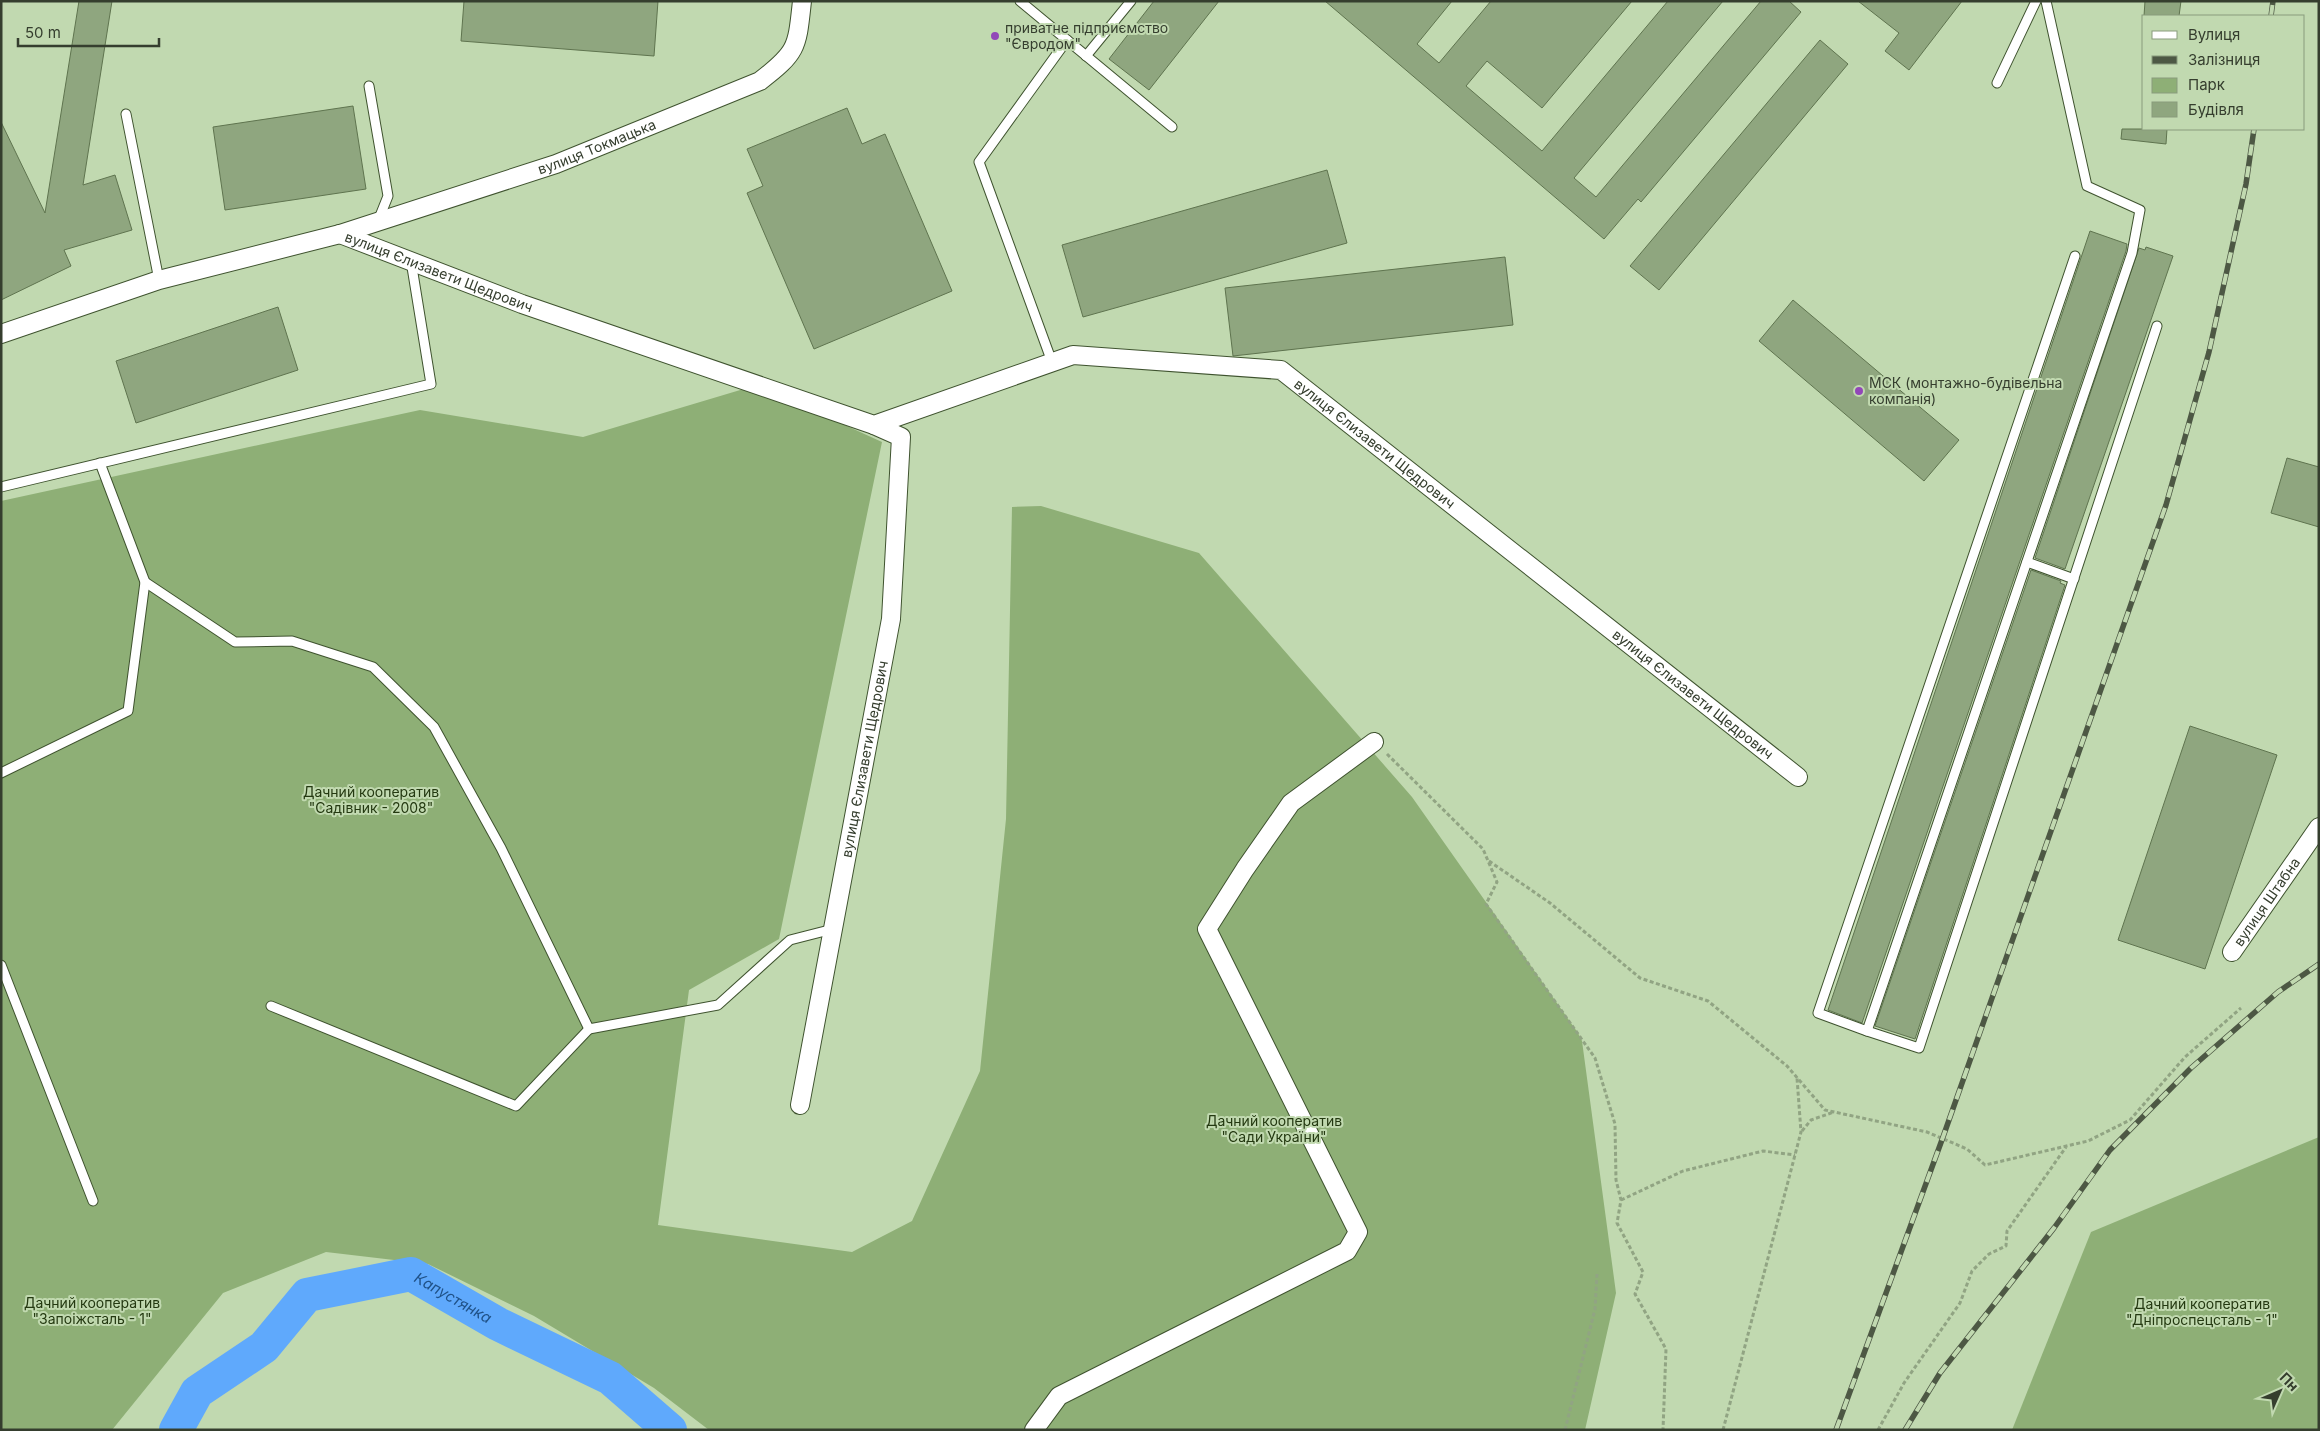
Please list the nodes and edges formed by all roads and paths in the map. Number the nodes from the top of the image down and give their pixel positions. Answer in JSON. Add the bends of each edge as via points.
{"nodes":[{"id":1,"x":802,"y":1,"type":"edge"},
{"id":2,"x":1020,"y":1,"type":"edge"},
{"id":3,"x":1131,"y":1,"type":"edge"},
{"id":4,"x":2036,"y":1,"type":"edge"},
{"id":5,"x":2046,"y":1,"type":"edge"},
{"id":6,"x":1067,"y":40,"type":"junction"},
{"id":7,"x":1086,"y":56,"type":"junction"},
{"id":8,"x":1997,"y":83,"type":"dead end"},
{"id":9,"x":369,"y":86,"type":"dead end"},
{"id":10,"x":126,"y":114,"type":"dead end"},
{"id":11,"x":1172,"y":127,"type":"dead end"},
{"id":12,"x":378,"y":222,"type":"junction"},
{"id":13,"x":340,"y":234,"type":"junction"},
{"id":14,"x":2075,"y":256,"type":"dead end"},
{"id":15,"x":411,"y":261,"type":"junction"},
{"id":16,"x":159,"y":280,"type":"junction"},
{"id":17,"x":2157,"y":326,"type":"dead end"},
{"id":18,"x":1,"y":334,"type":"edge"},
{"id":19,"x":1052,"y":362,"type":"junction"},
{"id":20,"x":874,"y":425,"type":"junction"},
{"id":21,"x":100,"y":463,"type":"junction"},
{"id":22,"x":1,"y":487,"type":"edge"},
{"id":23,"x":2027,"y":562,"type":"junction"},
{"id":24,"x":2074,"y":579,"type":"junction"},
{"id":25,"x":145,"y":582,"type":"junction"},
{"id":26,"x":1374,"y":742,"type":"joint"},
{"id":27,"x":1,"y":773,"type":"edge"},
{"id":28,"x":1798,"y":777,"type":"dead end"},
{"id":29,"x":2319,"y":827,"type":"edge"},
{"id":30,"x":1488,"y":861,"type":"junction"},
{"id":31,"x":833,"y":929,"type":"junction"},
{"id":32,"x":2232,"y":952,"type":"dead end"},
{"id":33,"x":1,"y":965,"type":"edge"},
{"id":34,"x":271,"y":1006,"type":"dead end"},
{"id":35,"x":2241,"y":1008,"type":"dead end"},
{"id":36,"x":589,"y":1029,"type":"junction"},
{"id":37,"x":1867,"y":1031,"type":"junction"},
{"id":38,"x":1797,"y":1078,"type":"junction"},
{"id":39,"x":800,"y":1105,"type":"dead end"},
{"id":40,"x":1834,"y":1112,"type":"junction"},
{"id":41,"x":1801,"y":1132,"type":"junction"},
{"id":42,"x":2067,"y":1146,"type":"junction"},
{"id":43,"x":1795,"y":1155,"type":"junction"},
{"id":44,"x":1621,"y":1200,"type":"junction"},
{"id":45,"x":93,"y":1201,"type":"dead end"},
{"id":46,"x":1597,"y":1274,"type":"dead end"},
{"id":47,"x":1034,"y":1430,"type":"edge"},
{"id":48,"x":1566,"y":1430,"type":"edge"},
{"id":49,"x":1663,"y":1430,"type":"edge"},
{"id":50,"x":1723,"y":1430,"type":"edge"},
{"id":51,"x":1878,"y":1430,"type":"edge"}],
"edges":[{"from":1,"to":12,"type":"street","name":"вулиця Токмацька","via":[[797,41],[785,62],[760,81],[556,164]]},
{"from":2,"to":6,"type":"lane"},
{"from":3,"to":7,"type":"lane"},
{"from":4,"to":8,"type":"lane"},
{"from":5,"to":23,"type":"lane","via":[[2087,186],[2140,210],[2132,253]]},
{"from":6,"to":7,"type":"lane"},
{"from":6,"to":19,"type":"lane","via":[[979,162]]},
{"from":7,"to":11,"type":"lane"},
{"from":9,"to":12,"type":"lane","via":[[388,196]]},
{"from":10,"to":16,"type":"lane"},
{"from":12,"to":13,"type":"street","name":"вулиця Токмацька"},
{"from":13,"to":15,"type":"street","name":"вулиця Єлизавети Щедрович"},
{"from":13,"to":16,"type":"street","name":"вулиця Єлизавети Щедрович"},
{"from":14,"to":37,"type":"lane","via":[[1818,1014]]},
{"from":15,"to":20,"type":"street","name":"вулиця Єлизавети Щедрович","via":[[522,304]]},
{"from":15,"to":21,"type":"lane","via":[[431,384]]},
{"from":16,"to":18,"type":"street","name":"вулиця Єлизавети Щедрович"},
{"from":17,"to":24,"type":"lane"},
{"from":19,"to":20,"type":"street","name":"вулиця Єлизавети Щедрович"},
{"from":19,"to":28,"type":"street","name":"вулиця Єлизавети Щедрович","via":[[1073,355],[1280,370]]},
{"from":20,"to":31,"type":"street","name":"вулиця Єлизавети Щедрович","via":[[901,437],[891,619]]},
{"from":21,"to":22,"type":"lane"},
{"from":21,"to":25,"type":"lane"},
{"from":23,"to":24,"type":"lane"},
{"from":23,"to":37,"type":"lane"},
{"from":24,"to":37,"type":"lane","via":[[1919,1048]]},
{"from":25,"to":27,"type":"lane","via":[[128,711]]},
{"from":25,"to":36,"type":"lane","via":[[235,642],[292,641],[373,667],[434,727],[501,848]]},
{"from":26,"to":30,"type":"path","via":[[1483,849]]},
{"from":26,"to":47,"type":"street","via":[[1291,804],[1244,869],[1207,929],[1358,1232],[1346,1251],[1059,1396]]},
{"from":29,"to":32,"type":"street","name":"вулиця Штабна"},
{"from":30,"to":38,"type":"path","via":[[1550,903],[1640,978],[1708,1001],[1787,1066]]},
{"from":30,"to":44,"type":"path","via":[[1497,882],[1486,904],[1595,1058],[1615,1124],[1616,1180]]},
{"from":31,"to":36,"type":"lane","via":[[790,940],[718,1004]]},
{"from":31,"to":39,"type":"street","name":"вулиця Єлизавети Щедрович"},
{"from":33,"to":45,"type":"lane"},
{"from":34,"to":36,"type":"lane","via":[[516,1106]]},
{"from":35,"to":42,"type":"path","via":[[2185,1057],[2130,1120],[2088,1141]]},
{"from":38,"to":40,"type":"path","via":[[1824,1110]]},
{"from":38,"to":41,"type":"path"},
{"from":40,"to":41,"type":"path","via":[[1811,1120]]},
{"from":40,"to":42,"type":"path","via":[[1927,1132],[1967,1149],[1985,1165]]},
{"from":41,"to":43,"type":"path"},
{"from":42,"to":51,"type":"path","via":[[2006,1231],[2006,1246],[1988,1254],[1972,1271],[1960,1303],[1904,1383]]},
{"from":43,"to":44,"type":"path","via":[[1763,1151],[1683,1171]]},
{"from":43,"to":50,"type":"path"},
{"from":44,"to":49,"type":"path","via":[[1617,1223],[1643,1272],[1635,1294],[1666,1349]]},
{"from":46,"to":48,"type":"path","via":[[1595,1309]]}]}
